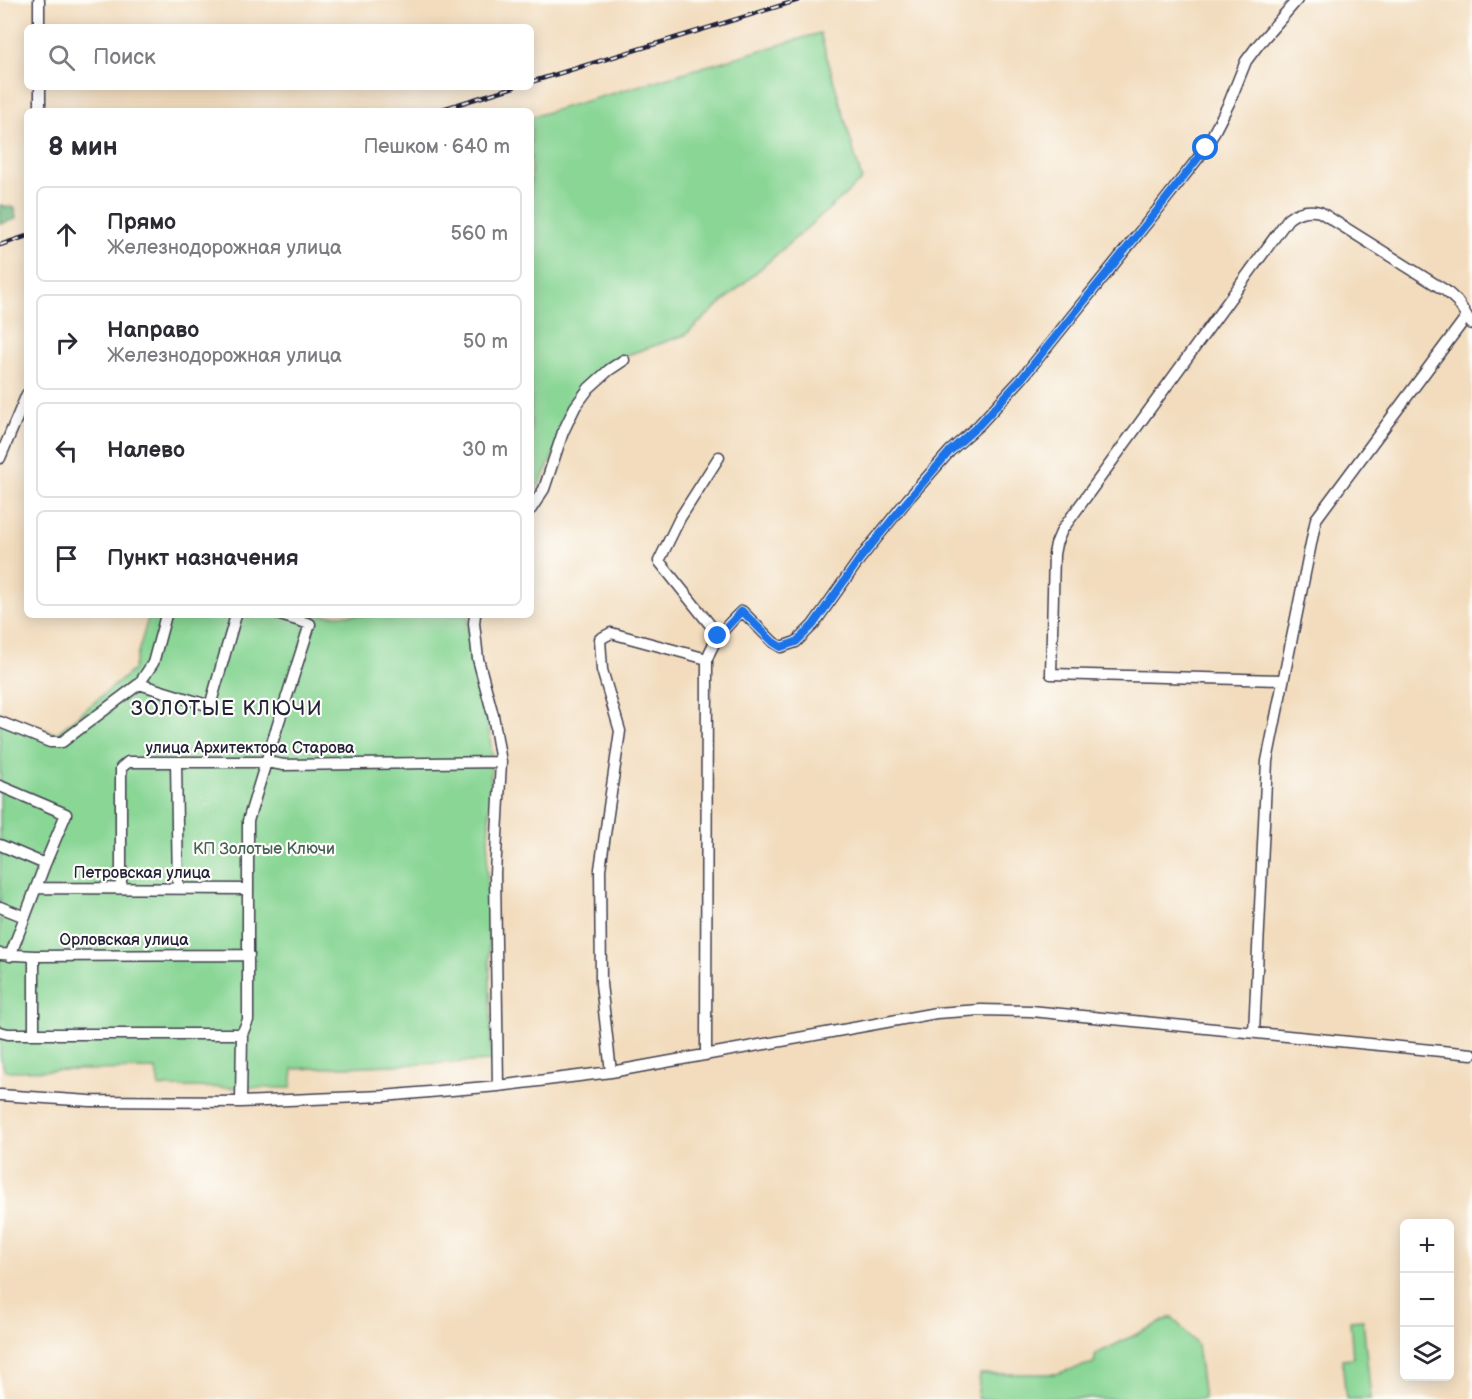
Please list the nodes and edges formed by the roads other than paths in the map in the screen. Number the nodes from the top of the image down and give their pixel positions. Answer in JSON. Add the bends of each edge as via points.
{"nodes":[{"id":1,"x":39,"y":0,"type":"edge"},
{"id":2,"x":1297,"y":0,"type":"edge"},
{"id":3,"x":39,"y":24,"type":"edge"},
{"id":4,"x":40,"y":90,"type":"edge"},
{"id":5,"x":40,"y":108,"type":"edge"},
{"id":6,"x":1469,"y":320,"type":"edge"},
{"id":7,"x":624,"y":360,"type":"dead end"},
{"id":8,"x":24,"y":401,"type":"edge"},
{"id":9,"x":719,"y":457,"type":"dead end"},
{"id":10,"x":0,"y":458,"type":"edge"},
{"id":11,"x":534,"y":504,"type":"edge"},
{"id":12,"x":165,"y":618,"type":"edge"},
{"id":13,"x":235,"y":618,"type":"edge"},
{"id":14,"x":290,"y":618,"type":"edge"},
{"id":15,"x":475,"y":618,"type":"edge"},
{"id":16,"x":718,"y":636,"type":"junction"},
{"id":17,"x":707,"y":659,"type":"junction"},
{"id":18,"x":1284,"y":680,"type":"junction"},
{"id":19,"x":139,"y":684,"type":"junction"},
{"id":20,"x":0,"y":722,"type":"edge"},
{"id":21,"x":176,"y":762,"type":"junction"},
{"id":22,"x":266,"y":762,"type":"junction"},
{"id":23,"x":501,"y":762,"type":"junction"},
{"id":24,"x":0,"y":786,"type":"edge"},
{"id":25,"x":0,"y":845,"type":"edge"},
{"id":26,"x":45,"y":864,"type":"junction"},
{"id":27,"x":36,"y":888,"type":"junction"},
{"id":28,"x":121,"y":888,"type":"junction"},
{"id":29,"x":178,"y":889,"type":"junction"},
{"id":30,"x":248,"y":889,"type":"junction"},
{"id":31,"x":0,"y":907,"type":"edge"},
{"id":32,"x":25,"y":917,"type":"junction"},
{"id":33,"x":5,"y":955,"type":"edge"},
{"id":34,"x":249,"y":955,"type":"junction"},
{"id":35,"x":34,"y":956,"type":"junction"},
{"id":36,"x":0,"y":1032,"type":"edge"},
{"id":37,"x":1254,"y":1032,"type":"junction"},
{"id":38,"x":34,"y":1034,"type":"junction"},
{"id":39,"x":242,"y":1034,"type":"junction"},
{"id":40,"x":1472,"y":1054,"type":"edge"},
{"id":41,"x":706,"y":1055,"type":"junction"},
{"id":42,"x":611,"y":1071,"type":"junction"},
{"id":43,"x":498,"y":1086,"type":"junction"},
{"id":44,"x":0,"y":1095,"type":"edge"},
{"id":45,"x":241,"y":1102,"type":"junction"}],
"edges":[{"from":1,"to":3,"type":"street"},
{"from":2,"to":16,"type":"street","via":[[1246,61],[1206,148],[1186,174],[1023,377],[908,500],[813,625],[796,642],[781,647],[742,611]]},
{"from":4,"to":5,"type":"street"},
{"from":6,"to":18,"type":"street","via":[[1316,519]]},
{"from":6,"to":18,"type":"street","via":[[1446,291],[1320,212],[1294,214],[1062,530],[1054,554],[1051,674]]},
{"from":7,"to":11,"type":"street","via":[[589,388],[575,407],[544,489]]},
{"from":8,"to":10,"type":"street"},
{"from":9,"to":16,"type":"street","via":[[680,518],[659,561]]},
{"from":12,"to":19,"type":"street","via":[[153,663]]},
{"from":13,"to":19,"type":"street","via":[[210,706]]},
{"from":14,"to":22,"type":"street","via":[[310,624]]},
{"from":15,"to":23,"type":"street","via":[[478,659]]},
{"from":16,"to":17,"type":"street"},
{"from":17,"to":41,"type":"street"},
{"from":17,"to":42,"type":"street","via":[[611,633],[600,639],[602,670],[620,730],[600,869],[601,984]]},
{"from":18,"to":37,"type":"street","via":[[1267,761]]},
{"from":19,"to":20,"type":"street","via":[[62,742],[50,742]]},
{"from":21,"to":22,"type":"street","name":"улица Архитектора Старова"},
{"from":21,"to":28,"type":"street","name":"улица Архитектора Старова","via":[[128,762],[121,768]]},
{"from":21,"to":29,"type":"street"},
{"from":22,"to":23,"type":"street","name":"улица Архитектора Старова"},
{"from":22,"to":30,"type":"street","via":[[248,821]]},
{"from":23,"to":43,"type":"street","via":[[495,873]]},
{"from":24,"to":26,"type":"street","via":[[66,814]]},
{"from":25,"to":26,"type":"street"},
{"from":26,"to":27,"type":"street"},
{"from":27,"to":28,"type":"street","name":"Петровская улица"},
{"from":27,"to":32,"type":"street"},
{"from":28,"to":29,"type":"street","name":"Петровская улица"},
{"from":29,"to":30,"type":"street","name":"Петровская улица"},
{"from":30,"to":34,"type":"street"},
{"from":31,"to":32,"type":"street"},
{"from":32,"to":33,"type":"street"},
{"from":33,"to":35,"type":"street","name":"Орловская улица"},
{"from":34,"to":35,"type":"street","name":"Орловская улица"},
{"from":34,"to":39,"type":"street","via":[[248,1020]]},
{"from":35,"to":38,"type":"street"},
{"from":36,"to":38,"type":"street"},
{"from":37,"to":40,"type":"street"},
{"from":37,"to":41,"type":"street","via":[[1031,1011],[981,1010],[936,1013]]},
{"from":38,"to":39,"type":"street"},
{"from":39,"to":45,"type":"street"},
{"from":41,"to":42,"type":"street"},
{"from":42,"to":43,"type":"street"},
{"from":43,"to":45,"type":"street"},
{"from":44,"to":45,"type":"street","via":[[90,1101]]}]}
